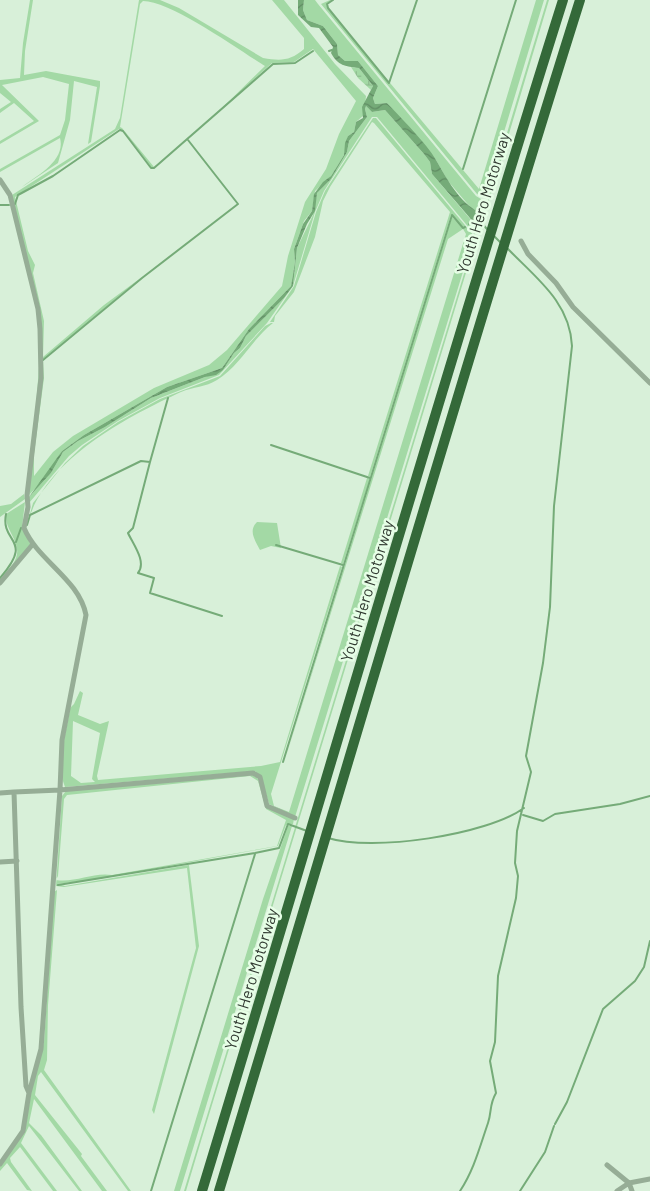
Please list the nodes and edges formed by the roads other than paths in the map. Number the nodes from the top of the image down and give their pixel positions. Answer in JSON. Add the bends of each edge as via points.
{"nodes":[{"id":1,"x":563,"y":0,"type":"edge"},
{"id":2,"x":580,"y":0,"type":"edge"},
{"id":3,"x":0,"y":180,"type":"edge"},
{"id":4,"x":521,"y":241,"type":"dead end"},
{"id":5,"x":650,"y":383,"type":"edge"},
{"id":6,"x":33,"y":544,"type":"junction"},
{"id":7,"x":0,"y":583,"type":"edge"},
{"id":8,"x":60,"y":790,"type":"junction"},
{"id":9,"x":14,"y":792,"type":"junction"},
{"id":10,"x":0,"y":793,"type":"edge"},
{"id":11,"x":295,"y":818,"type":"dead end"},
{"id":12,"x":17,"y":860,"type":"junction"},
{"id":13,"x":0,"y":862,"type":"edge"},
{"id":14,"x":29,"y":1093,"type":"junction"},
{"id":15,"x":0,"y":1164,"type":"edge"},
{"id":16,"x":607,"y":1165,"type":"dead end"},
{"id":17,"x":650,"y":1179,"type":"edge"},
{"id":18,"x":629,"y":1183,"type":"junction"},
{"id":19,"x":202,"y":1191,"type":"edge"},
{"id":20,"x":219,"y":1191,"type":"edge"},
{"id":21,"x":617,"y":1191,"type":"edge"},
{"id":22,"x":632,"y":1191,"type":"edge"}],
"edges":[{"from":1,"to":19,"type":"highway","name":"Youth Hero Motorway","via":[[485,246]]},
{"from":2,"to":20,"type":"highway","name":"Youth Hero Motorway","via":[[507,230]]},
{"from":3,"to":6,"type":"street","via":[[10,195],[39,316],[41,378],[24,528]]},
{"from":4,"to":5,"type":"street","via":[[528,254],[556,283],[573,307]]},
{"from":6,"to":7,"type":"street"},
{"from":6,"to":8,"type":"street","via":[[78,595],[86,615],[62,740]]},
{"from":8,"to":9,"type":"street"},
{"from":8,"to":11,"type":"street","via":[[253,773],[260,777],[267,806]]},
{"from":8,"to":14,"type":"street","via":[[41,1049]]},
{"from":9,"to":10,"type":"street"},
{"from":9,"to":12,"type":"street"},
{"from":12,"to":13,"type":"street"},
{"from":12,"to":14,"type":"street","via":[[21,1007]]},
{"from":14,"to":15,"type":"street","via":[[23,1131]]},
{"from":16,"to":18,"type":"street"},
{"from":17,"to":18,"type":"street"},
{"from":18,"to":21,"type":"street"},
{"from":18,"to":22,"type":"street"}]}
